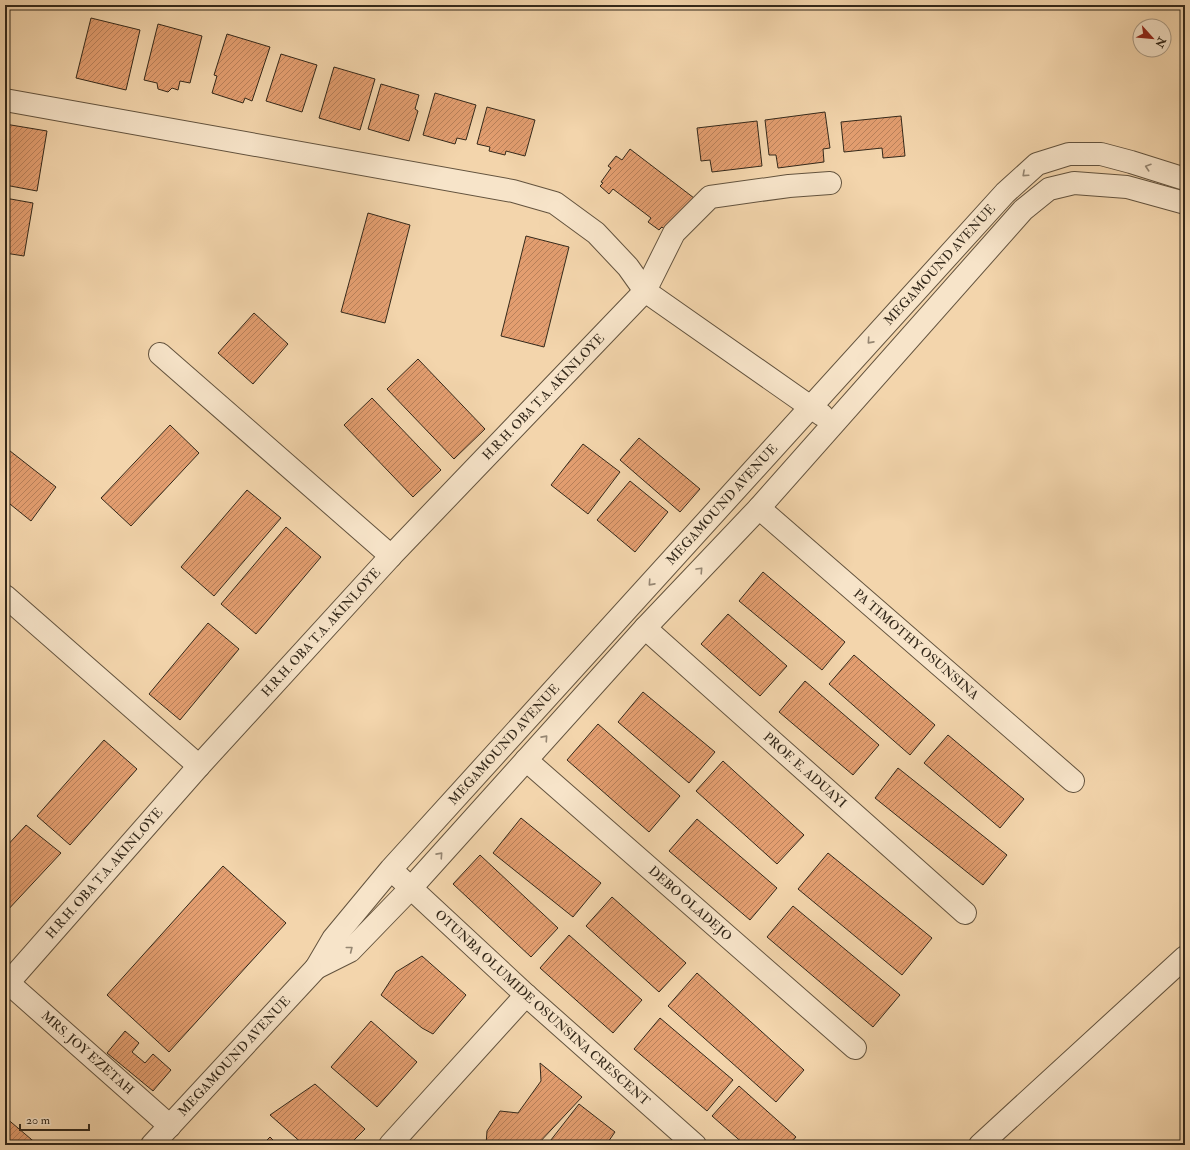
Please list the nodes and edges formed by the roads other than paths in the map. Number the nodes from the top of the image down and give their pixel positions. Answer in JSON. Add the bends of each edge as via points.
{"nodes":[{"id":1,"x":5,"y":100,"type":"edge"},
{"id":2,"x":1185,"y":179,"type":"edge"},
{"id":3,"x":830,"y":184,"type":"dead end"},
{"id":4,"x":1185,"y":204,"type":"edge"},
{"id":5,"x":645,"y":291,"type":"junction"},
{"id":6,"x":160,"y":354,"type":"dead end"},
{"id":7,"x":811,"y":407,"type":"junction"},
{"id":8,"x":833,"y":423,"type":"junction"},
{"id":9,"x":758,"y":508,"type":"junction"},
{"id":10,"x":391,"y":556,"type":"junction"},
{"id":11,"x":5,"y":596,"type":"edge"},
{"id":12,"x":645,"y":628,"type":"junction"},
{"id":13,"x":526,"y":760,"type":"junction"},
{"id":14,"x":199,"y":766,"type":"junction"},
{"id":15,"x":1073,"y":781,"type":"dead end"},
{"id":16,"x":391,"y":869,"type":"junction"},
{"id":17,"x":410,"y":888,"type":"junction"},
{"id":18,"x":965,"y":913,"type":"dead end"},
{"id":19,"x":1185,"y":957,"type":"edge"},
{"id":20,"x":316,"y":968,"type":"junction"},
{"id":21,"x":7,"y":982,"type":"edge"},
{"id":22,"x":526,"y":995,"type":"junction"},
{"id":23,"x":854,"y":1048,"type":"dead end"},
{"id":24,"x":170,"y":1126,"type":"junction"},
{"id":25,"x":152,"y":1145,"type":"edge"},
{"id":26,"x":390,"y":1145,"type":"edge"},
{"id":27,"x":695,"y":1145,"type":"edge"},
{"id":28,"x":980,"y":1145,"type":"edge"}],
"edges":[{"from":1,"to":5,"type":"street","via":[[514,191],[555,203],[596,232],[628,267]]},
{"from":2,"to":7,"type":"street","name":"MEGAMOUND AVENUE","one_way":true,"via":[[1101,154],[1069,154],[1037,164],[1005,193]]},
{"from":3,"to":5,"type":"street","name":"H.R.H. OBA T.A. AKINLOYE","via":[[789,186],[710,197],[674,233]]},
{"from":4,"to":8,"type":"street","name":"MEGAMOUND AVENUE","via":[[1120,186],[1074,183],[1049,188],[1023,210]]},
{"from":5,"to":7,"type":"street"},
{"from":5,"to":10,"type":"street","name":"H.R.H. OBA T.A. AKINLOYE"},
{"from":6,"to":10,"type":"street"},
{"from":7,"to":8,"type":"street"},
{"from":7,"to":16,"type":"street","name":"MEGAMOUND AVENUE","one_way":true},
{"from":8,"to":9,"type":"street","name":"MEGAMOUND AVENUE"},
{"from":12,"to":9,"type":"street","name":"MEGAMOUND AVENUE","one_way":true},
{"from":9,"to":15,"type":"street","name":"PA TIMOTHY OSUNSINA"},
{"from":10,"to":14,"type":"street","name":"H.R.H. OBA T.A. AKINLOYE"},
{"from":11,"to":14,"type":"street"},
{"from":13,"to":12,"type":"street","name":"MEGAMOUND AVENUE","one_way":true},
{"from":12,"to":18,"type":"street","name":"PROF. E. ADUAYI"},
{"from":17,"to":13,"type":"street","name":"MEGAMOUND AVENUE","one_way":true},
{"from":13,"to":23,"type":"street","name":"DEBO OLADEJO"},
{"from":14,"to":21,"type":"street","name":"H.R.H. OBA T.A. AKINLOYE"},
{"from":16,"to":17,"type":"street","name":"OTUNBA OLUMIDE OSUNSINA CRESCENT"},
{"from":16,"to":20,"type":"street","name":"MEGAMOUND AVENUE","via":[[333,939]]},
{"from":20,"to":17,"type":"street","name":"MEGAMOUND AVENUE","one_way":true,"via":[[350,951]]},
{"from":17,"to":22,"type":"street","name":"OTUNBA OLUMIDE OSUNSINA CRESCENT"},
{"from":19,"to":28,"type":"street"},
{"from":20,"to":24,"type":"street","name":"MEGAMOUND AVENUE"},
{"from":21,"to":24,"type":"street","name":"MRS. JOY EZETAH"},
{"from":22,"to":26,"type":"street"},
{"from":22,"to":27,"type":"street","name":"OTUNBA OLUMIDE OSUNSINA CRESCENT"},
{"from":24,"to":25,"type":"street","name":"MEGAMOUND AVENUE"}]}
